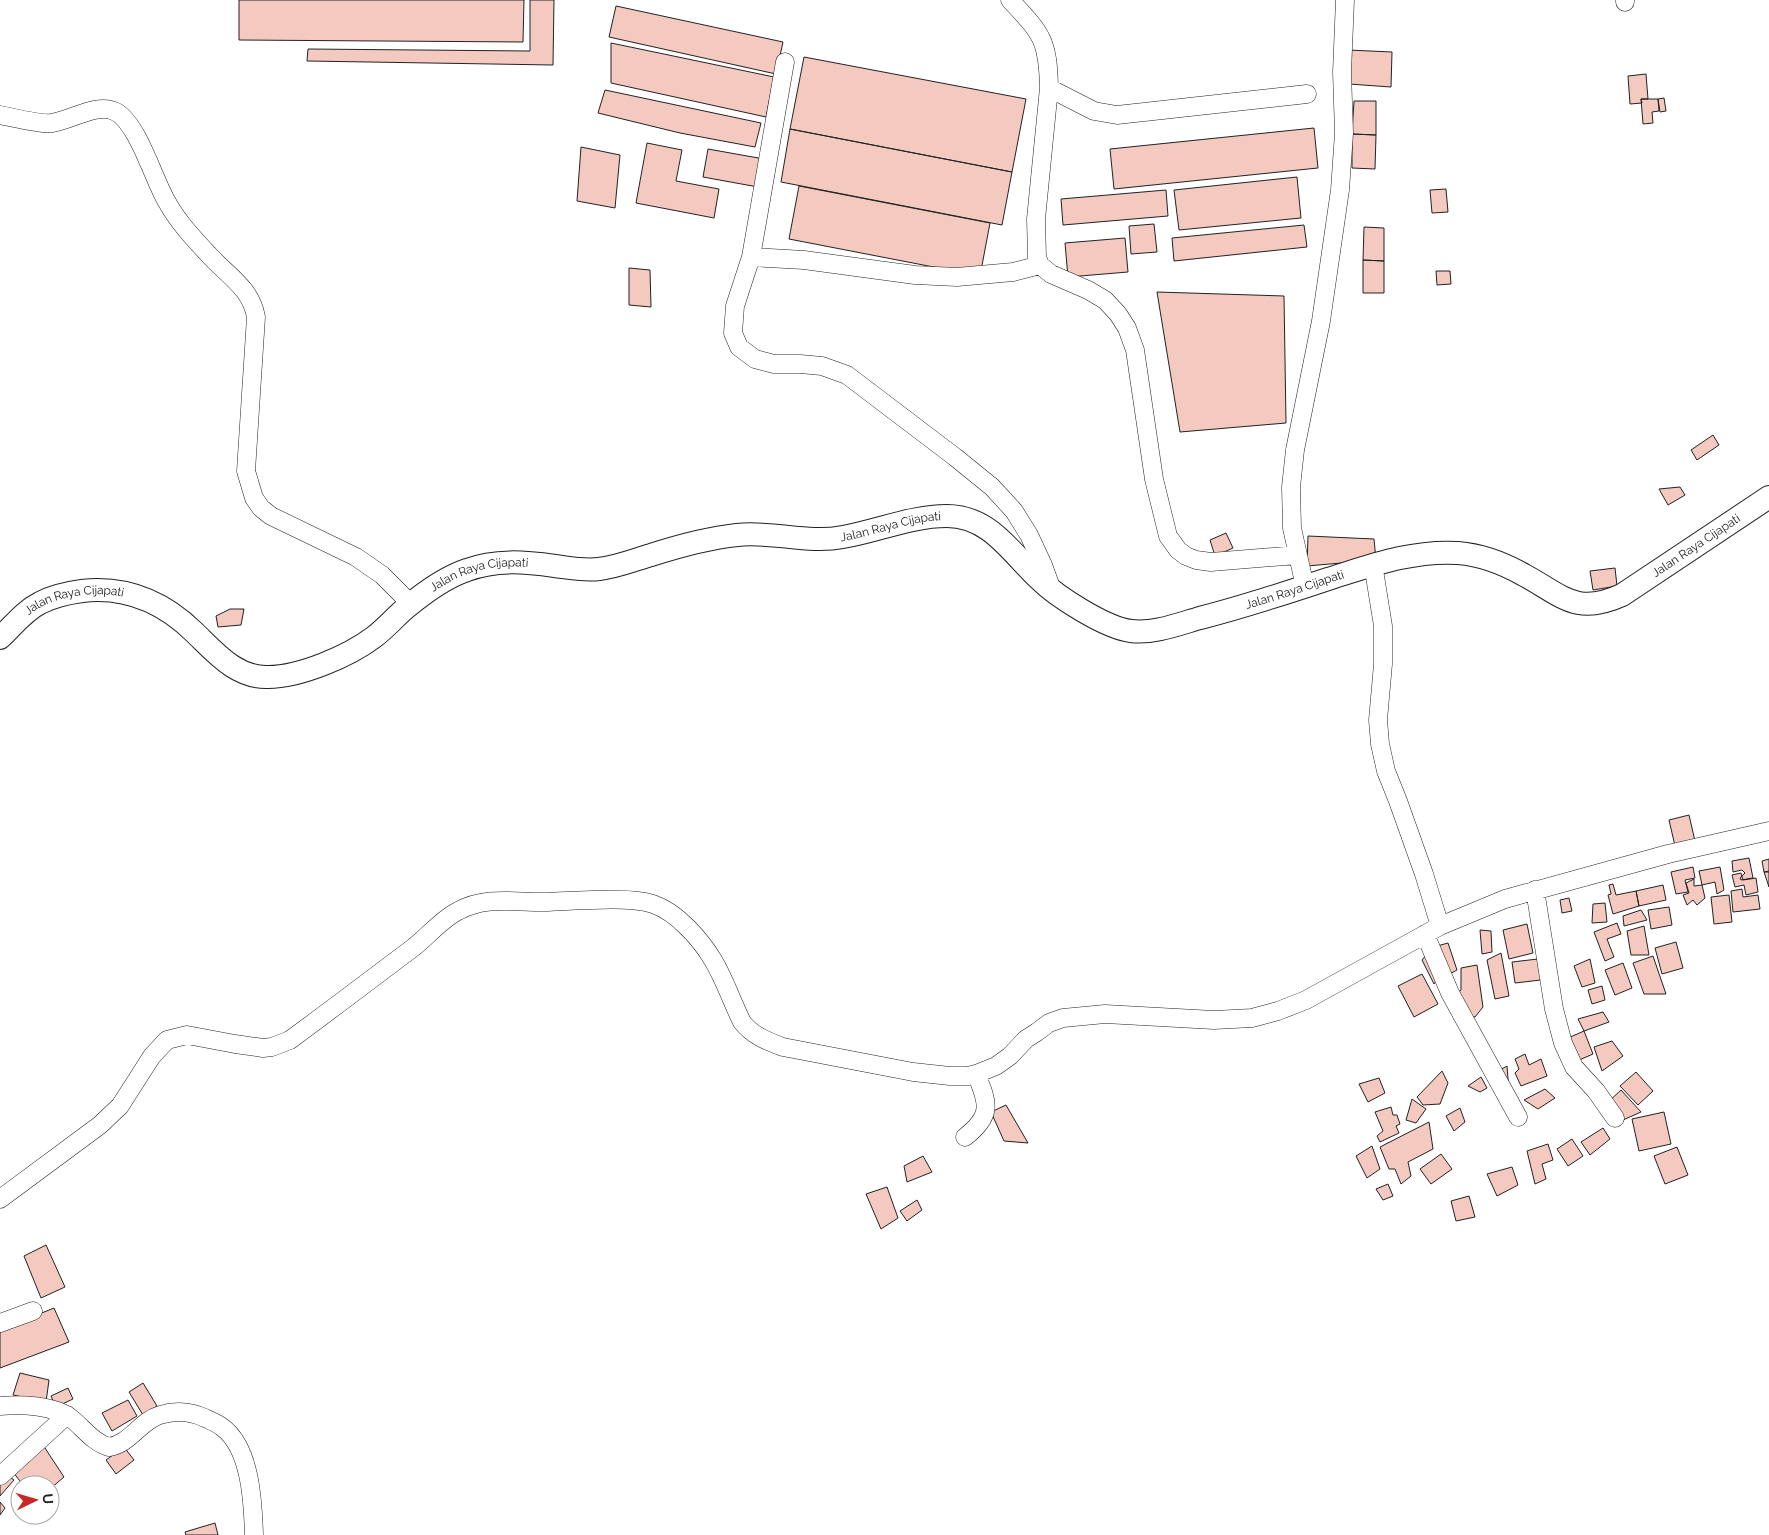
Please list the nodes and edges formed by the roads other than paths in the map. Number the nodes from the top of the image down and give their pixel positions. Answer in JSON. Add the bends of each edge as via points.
{"nodes":[{"id":1,"x":1010,"y":0,"type":"edge"},
{"id":2,"x":1345,"y":0,"type":"edge"},
{"id":3,"x":785,"y":62,"type":"dead end"},
{"id":4,"x":1049,"y":88,"type":"junction"},
{"id":5,"x":1307,"y":94,"type":"dead end"},
{"id":6,"x":0,"y":115,"type":"edge"},
{"id":7,"x":751,"y":256,"type":"junction"},
{"id":8,"x":1040,"y":265,"type":"junction"},
{"id":9,"x":1769,"y":497,"type":"edge"},
{"id":10,"x":1297,"y":554,"type":"junction"},
{"id":11,"x":1374,"y":564,"type":"junction"},
{"id":12,"x":1304,"y":587,"type":"junction"},
{"id":13,"x":1052,"y":591,"type":"junction"},
{"id":14,"x":411,"y":604,"type":"junction"},
{"id":15,"x":0,"y":638,"type":"edge"},
{"id":16,"x":1769,"y":831,"type":"edge"},
{"id":17,"x":1535,"y":890,"type":"junction"},
{"id":18,"x":1433,"y":930,"type":"junction"},
{"id":19,"x":976,"y":1074,"type":"junction"},
{"id":20,"x":1518,"y":1117,"type":"dead end"},
{"id":21,"x":1615,"y":1118,"type":"dead end"},
{"id":22,"x":965,"y":1137,"type":"dead end"},
{"id":23,"x":0,"y":1199,"type":"edge"},
{"id":24,"x":33,"y":1311,"type":"dead end"},
{"id":25,"x":0,"y":1324,"type":"edge"},
{"id":26,"x":0,"y":1406,"type":"edge"},
{"id":27,"x":67,"y":1415,"type":"junction"},
{"id":28,"x":0,"y":1476,"type":"edge"},
{"id":29,"x":254,"y":1535,"type":"edge"}],
"edges":[{"from":1,"to":4,"type":"street","via":[[1043,40]]},
{"from":2,"to":10,"type":"street","via":[[1340,190],[1291,487],[1292,528]]},
{"from":3,"to":7,"type":"street"},
{"from":4,"to":5,"type":"street","via":[[1094,111],[1117,115]]},
{"from":4,"to":8,"type":"street","via":[[1036,219]]},
{"from":6,"to":14,"type":"street","via":[[51,124],[103,108],[124,118],[166,202],[186,230],[244,289],[254,306],[256,317],[246,471],[254,498],[271,516],[356,558],[382,575]]},
{"from":7,"to":8,"type":"street","via":[[956,277],[1013,272]]},
{"from":7,"to":13,"type":"street","via":[[735,306],[733,333],[738,347],[755,359],[774,364],[822,366],[847,375],[955,458],[992,487],[1014,511],[1043,565]]},
{"from":8,"to":10,"type":"street","via":[[1051,274],[1105,300],[1127,328],[1135,350],[1158,497],[1168,536],[1178,550],[1196,560],[1211,562]]},
{"from":9,"to":11,"type":"main road","name":"Jalan Raya Cijapati","via":[[1608,602],[1594,604],[1564,600],[1497,561],[1466,554],[1430,553]]},
{"from":10,"to":12,"type":"street"},
{"from":11,"to":12,"type":"main road","name":"Jalan Raya Cijapati"},
{"from":11,"to":18,"type":"street","via":[[1383,626],[1378,720],[1380,744]]},
{"from":12,"to":13,"type":"main road","name":"Jalan Raya Cijapati","via":[[1225,612],[1143,632],[1118,628]]},
{"from":13,"to":14,"type":"main road","name":"Jalan Raya Cijapati","via":[[990,529],[975,521],[948,516],[906,521],[824,540],[754,533],[732,535],[594,570],[528,563],[490,563],[442,581]]},
{"from":14,"to":15,"type":"main road","name":"Jalan Raya Cijapati","via":[[374,637],[344,654],[294,674],[271,678],[241,671],[220,657],[180,619],[150,600],[120,591],[70,592],[48,599],[29,610]]},
{"from":16,"to":17,"type":"street"},
{"from":17,"to":18,"type":"street","via":[[1505,899]]},
{"from":17,"to":21,"type":"street","via":[[1554,1009],[1563,1043],[1574,1067]]},
{"from":18,"to":19,"type":"street","via":[[1345,980],[1278,1011],[1230,1020],[1105,1014],[1063,1018],[1049,1023],[1026,1039],[996,1066]]},
{"from":18,"to":20,"type":"street","via":[[1450,993]]},
{"from":19,"to":22,"type":"street","via":[[986,1111],[976,1128]]},
{"from":19,"to":23,"type":"street","via":[[950,1076],[912,1072],[783,1047],[763,1040],[742,1022],[713,959],[685,925],[654,904],[620,900],[481,902],[449,916],[426,938],[282,1044],[256,1048],[186,1035],[167,1040],[152,1056],[120,1106],[100,1125]]},
{"from":24,"to":25,"type":"street"},
{"from":26,"to":27,"type":"street","via":[[33,1406]]},
{"from":27,"to":28,"type":"street"},
{"from":27,"to":29,"type":"street","via":[[108,1447],[127,1439],[150,1419],[174,1412],[191,1413],[222,1427],[232,1438],[246,1467]]}]}
